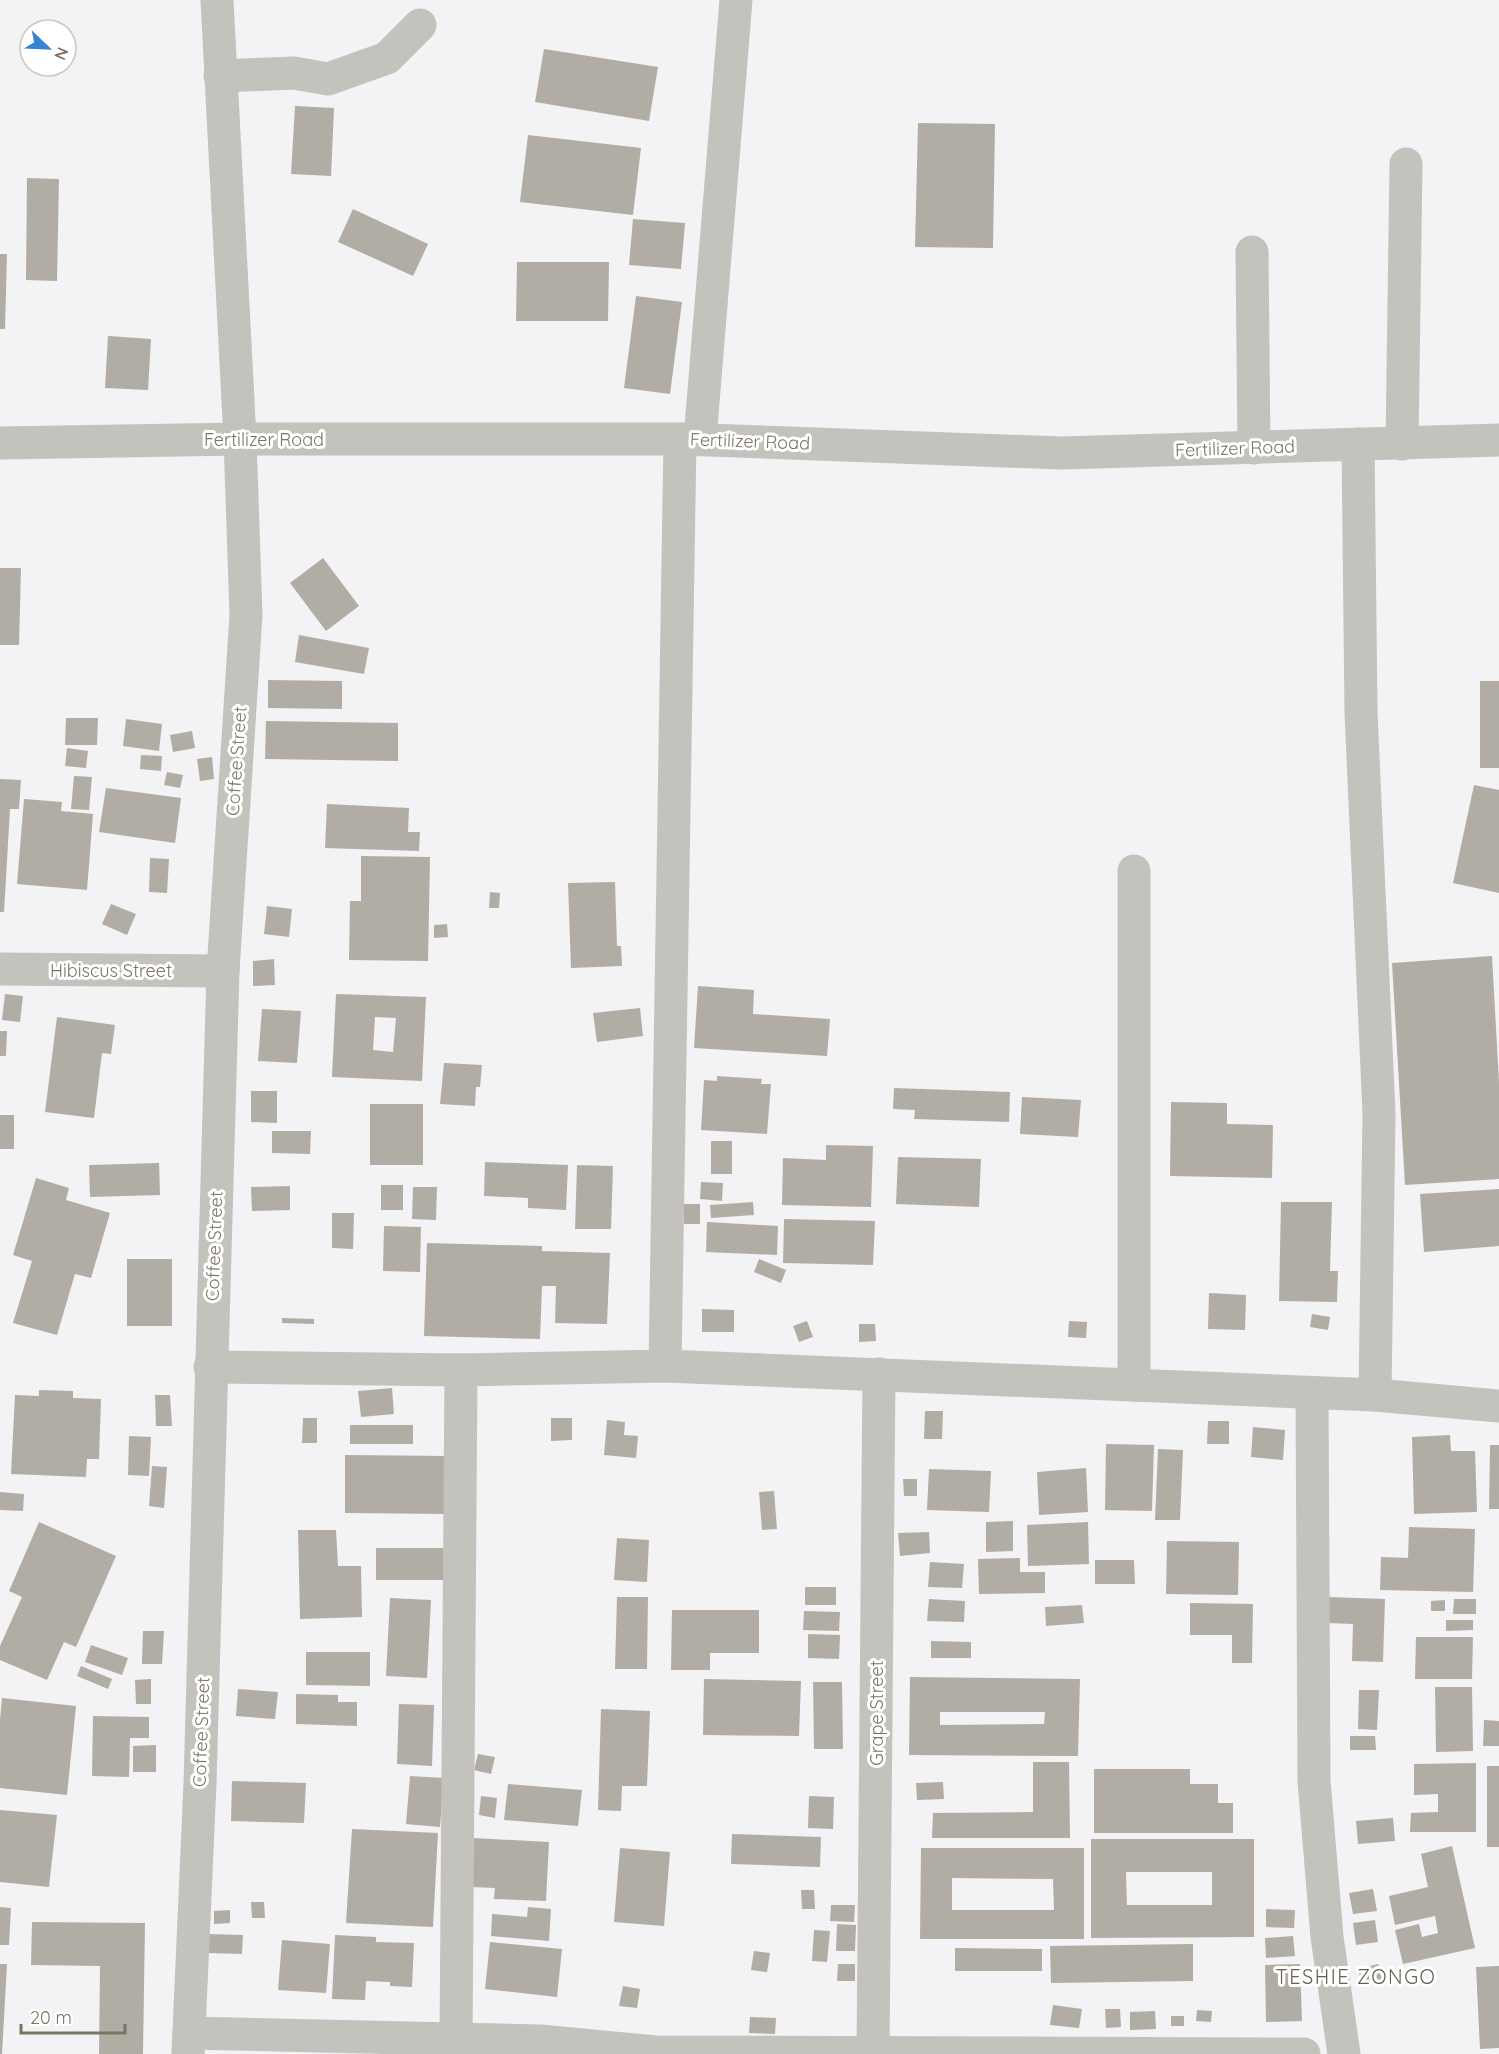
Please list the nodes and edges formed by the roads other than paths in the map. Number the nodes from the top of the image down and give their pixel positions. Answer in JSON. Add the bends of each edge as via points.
{"nodes":[{"id":1,"x":217,"y":0,"type":"edge"},
{"id":2,"x":736,"y":0,"type":"edge"},
{"id":3,"x":420,"y":26,"type":"dead end"},
{"id":4,"x":220,"y":76,"type":"junction"},
{"id":5,"x":1406,"y":164,"type":"dead end"},
{"id":6,"x":1252,"y":252,"type":"dead end"},
{"id":7,"x":240,"y":439,"type":"junction"},
{"id":8,"x":690,"y":439,"type":"junction"},
{"id":9,"x":1499,"y":440,"type":"edge"},
{"id":10,"x":0,"y":443,"type":"edge"},
{"id":11,"x":1358,"y":444,"type":"junction"},
{"id":12,"x":1402,"y":444,"type":"junction"},
{"id":13,"x":1254,"y":448,"type":"junction"},
{"id":14,"x":1134,"y":871,"type":"dead end"},
{"id":15,"x":0,"y":969,"type":"edge"},
{"id":16,"x":223,"y":971,"type":"junction"},
{"id":17,"x":665,"y":1366,"type":"junction"},
{"id":18,"x":210,"y":1367,"type":"junction"},
{"id":19,"x":461,"y":1370,"type":"junction"},
{"id":20,"x":879,"y":1374,"type":"junction"},
{"id":21,"x":1134,"y":1384,"type":"junction"},
{"id":22,"x":1312,"y":1393,"type":"junction"},
{"id":23,"x":1375,"y":1395,"type":"junction"},
{"id":24,"x":1499,"y":1406,"type":"edge"},
{"id":25,"x":456,"y":2041,"type":"junction"},
{"id":26,"x":189,"y":2043,"type":"edge"},
{"id":27,"x":873,"y":2052,"type":"junction"},
{"id":28,"x":1304,"y":2054,"type":"edge"},
{"id":29,"x":1344,"y":2054,"type":"edge"}],
"edges":[{"from":1,"to":4,"type":"street","name":"Coffee Street"},
{"from":2,"to":8,"type":"street"},
{"from":3,"to":4,"type":"street","via":[[387,58],[328,79],[294,73]]},
{"from":4,"to":7,"type":"street","name":"Coffee Street"},
{"from":5,"to":12,"type":"street"},
{"from":6,"to":13,"type":"street"},
{"from":7,"to":8,"type":"street","name":"Fertilizer Road"},
{"from":7,"to":10,"type":"street","name":"Fertilizer Road"},
{"from":7,"to":16,"type":"street","name":"Coffee Street","via":[[246,615]]},
{"from":8,"to":13,"type":"street","name":"Fertilizer Road","via":[[1062,453]]},
{"from":8,"to":17,"type":"street"},
{"from":9,"to":12,"type":"street","name":"Fertilizer Road"},
{"from":11,"to":12,"type":"street","name":"Fertilizer Road"},
{"from":11,"to":13,"type":"street","name":"Fertilizer Road"},
{"from":11,"to":23,"type":"street","via":[[1361,713],[1379,1113]]},
{"from":14,"to":21,"type":"street"},
{"from":15,"to":16,"type":"street","name":"Hibiscus Street"},
{"from":16,"to":18,"type":"street","name":"Coffee Street"},
{"from":17,"to":19,"type":"street"},
{"from":17,"to":20,"type":"street"},
{"from":18,"to":19,"type":"street"},
{"from":18,"to":26,"type":"street","name":"Coffee Street"},
{"from":19,"to":25,"type":"street"},
{"from":20,"to":21,"type":"street"},
{"from":20,"to":27,"type":"street","name":"Grape Street"},
{"from":21,"to":22,"type":"street"},
{"from":22,"to":23,"type":"street"},
{"from":22,"to":29,"type":"street","via":[[1314,1781],[1327,1937]]},
{"from":23,"to":24,"type":"street"},
{"from":25,"to":26,"type":"street"},
{"from":25,"to":27,"type":"street","via":[[540,2041],[656,2052]]},
{"from":27,"to":28,"type":"street"}]}
